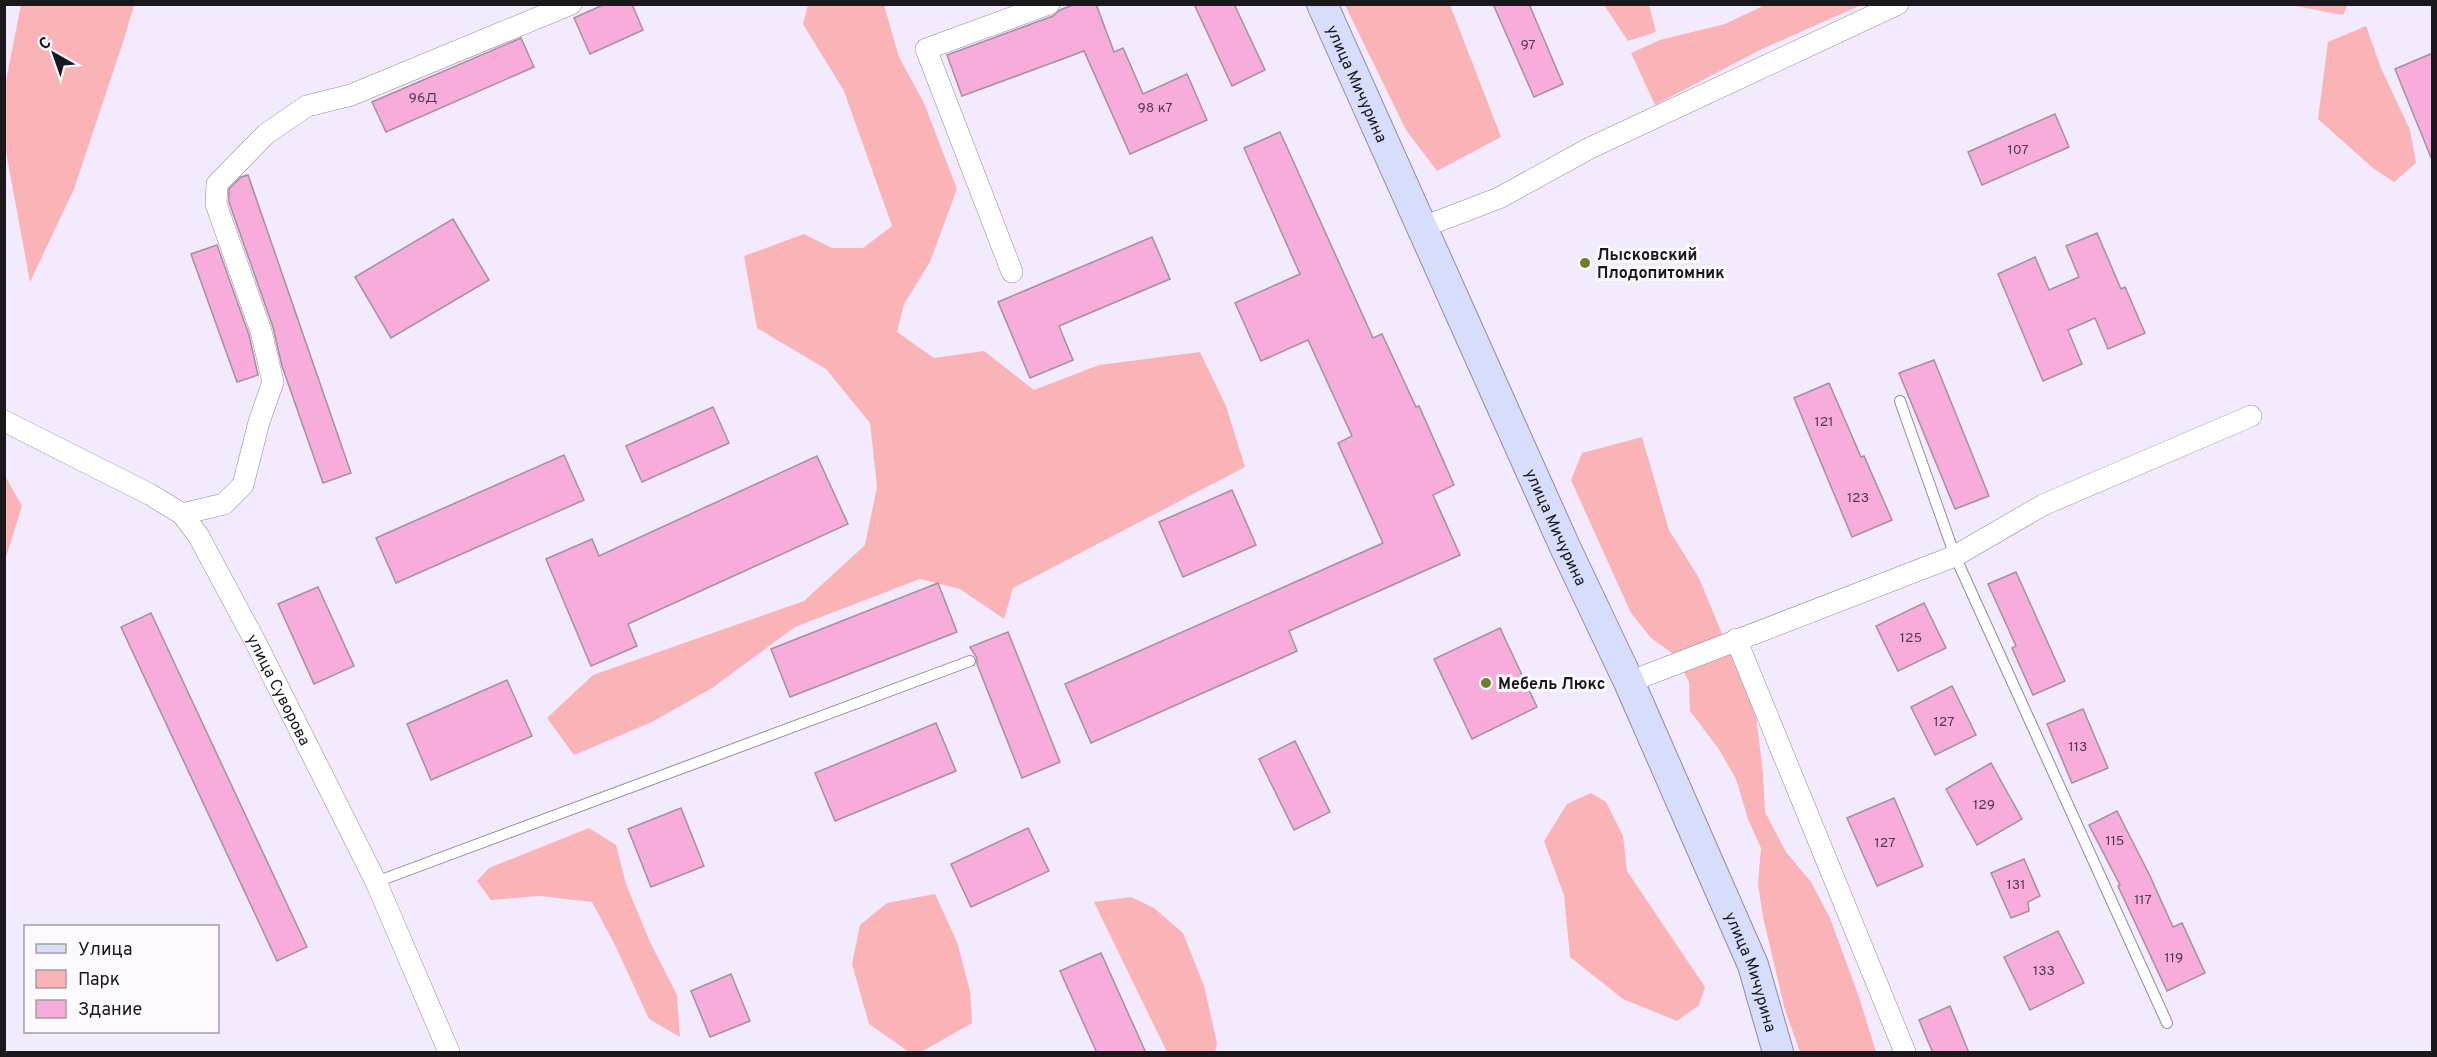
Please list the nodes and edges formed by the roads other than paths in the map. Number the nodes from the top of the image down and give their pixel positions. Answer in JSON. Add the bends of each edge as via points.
{"nodes":[{"id":1,"x":571,"y":4,"type":"edge"},
{"id":2,"x":1049,"y":4,"type":"edge"},
{"id":3,"x":1322,"y":4,"type":"edge"},
{"id":4,"x":1898,"y":4,"type":"edge"},
{"id":5,"x":1423,"y":227,"type":"junction"},
{"id":6,"x":1012,"y":272,"type":"dead end"},
{"id":7,"x":1900,"y":400,"type":"dead end"},
{"id":8,"x":2251,"y":416,"type":"dead end"},
{"id":9,"x":4,"y":421,"type":"edge"},
{"id":10,"x":182,"y":514,"type":"junction"},
{"id":11,"x":1955,"y":556,"type":"junction"},
{"id":12,"x":1736,"y":639,"type":"junction"},
{"id":13,"x":970,"y":661,"type":"dead end"},
{"id":14,"x":1629,"y":682,"type":"junction"},
{"id":15,"x":376,"y":882,"type":"junction"},
{"id":16,"x":2167,"y":1023,"type":"dead end"},
{"id":17,"x":449,"y":1053,"type":"edge"},
{"id":18,"x":1778,"y":1053,"type":"edge"},
{"id":19,"x":1905,"y":1053,"type":"edge"}],
"edges":[{"from":1,"to":10,"type":"street","via":[[351,95],[307,106],[266,134],[217,184],[216,204],[261,331],[273,382],[243,485],[224,504]]},
{"from":2,"to":6,"type":"street","via":[[926,49]]},
{"from":3,"to":5,"type":"main road","name":"улица Мичурина"},
{"from":4,"to":5,"type":"street","via":[[1590,148],[1499,198]]},
{"from":5,"to":14,"type":"main road","name":"улица Мичурина"},
{"from":7,"to":11,"type":"lane"},
{"from":8,"to":11,"type":"street","via":[[2043,505]]},
{"from":9,"to":10,"type":"street","name":"улица Суворова"},
{"from":10,"to":15,"type":"street","name":"улица Суворова","via":[[198,535],[256,643]]},
{"from":11,"to":12,"type":"street"},
{"from":11,"to":16,"type":"lane"},
{"from":12,"to":14,"type":"street"},
{"from":12,"to":19,"type":"street"},
{"from":13,"to":15,"type":"lane"},
{"from":14,"to":18,"type":"main road","name":"улица Мичурина","via":[[1753,965]]},
{"from":15,"to":17,"type":"street","name":"улица Суворова"}]}
